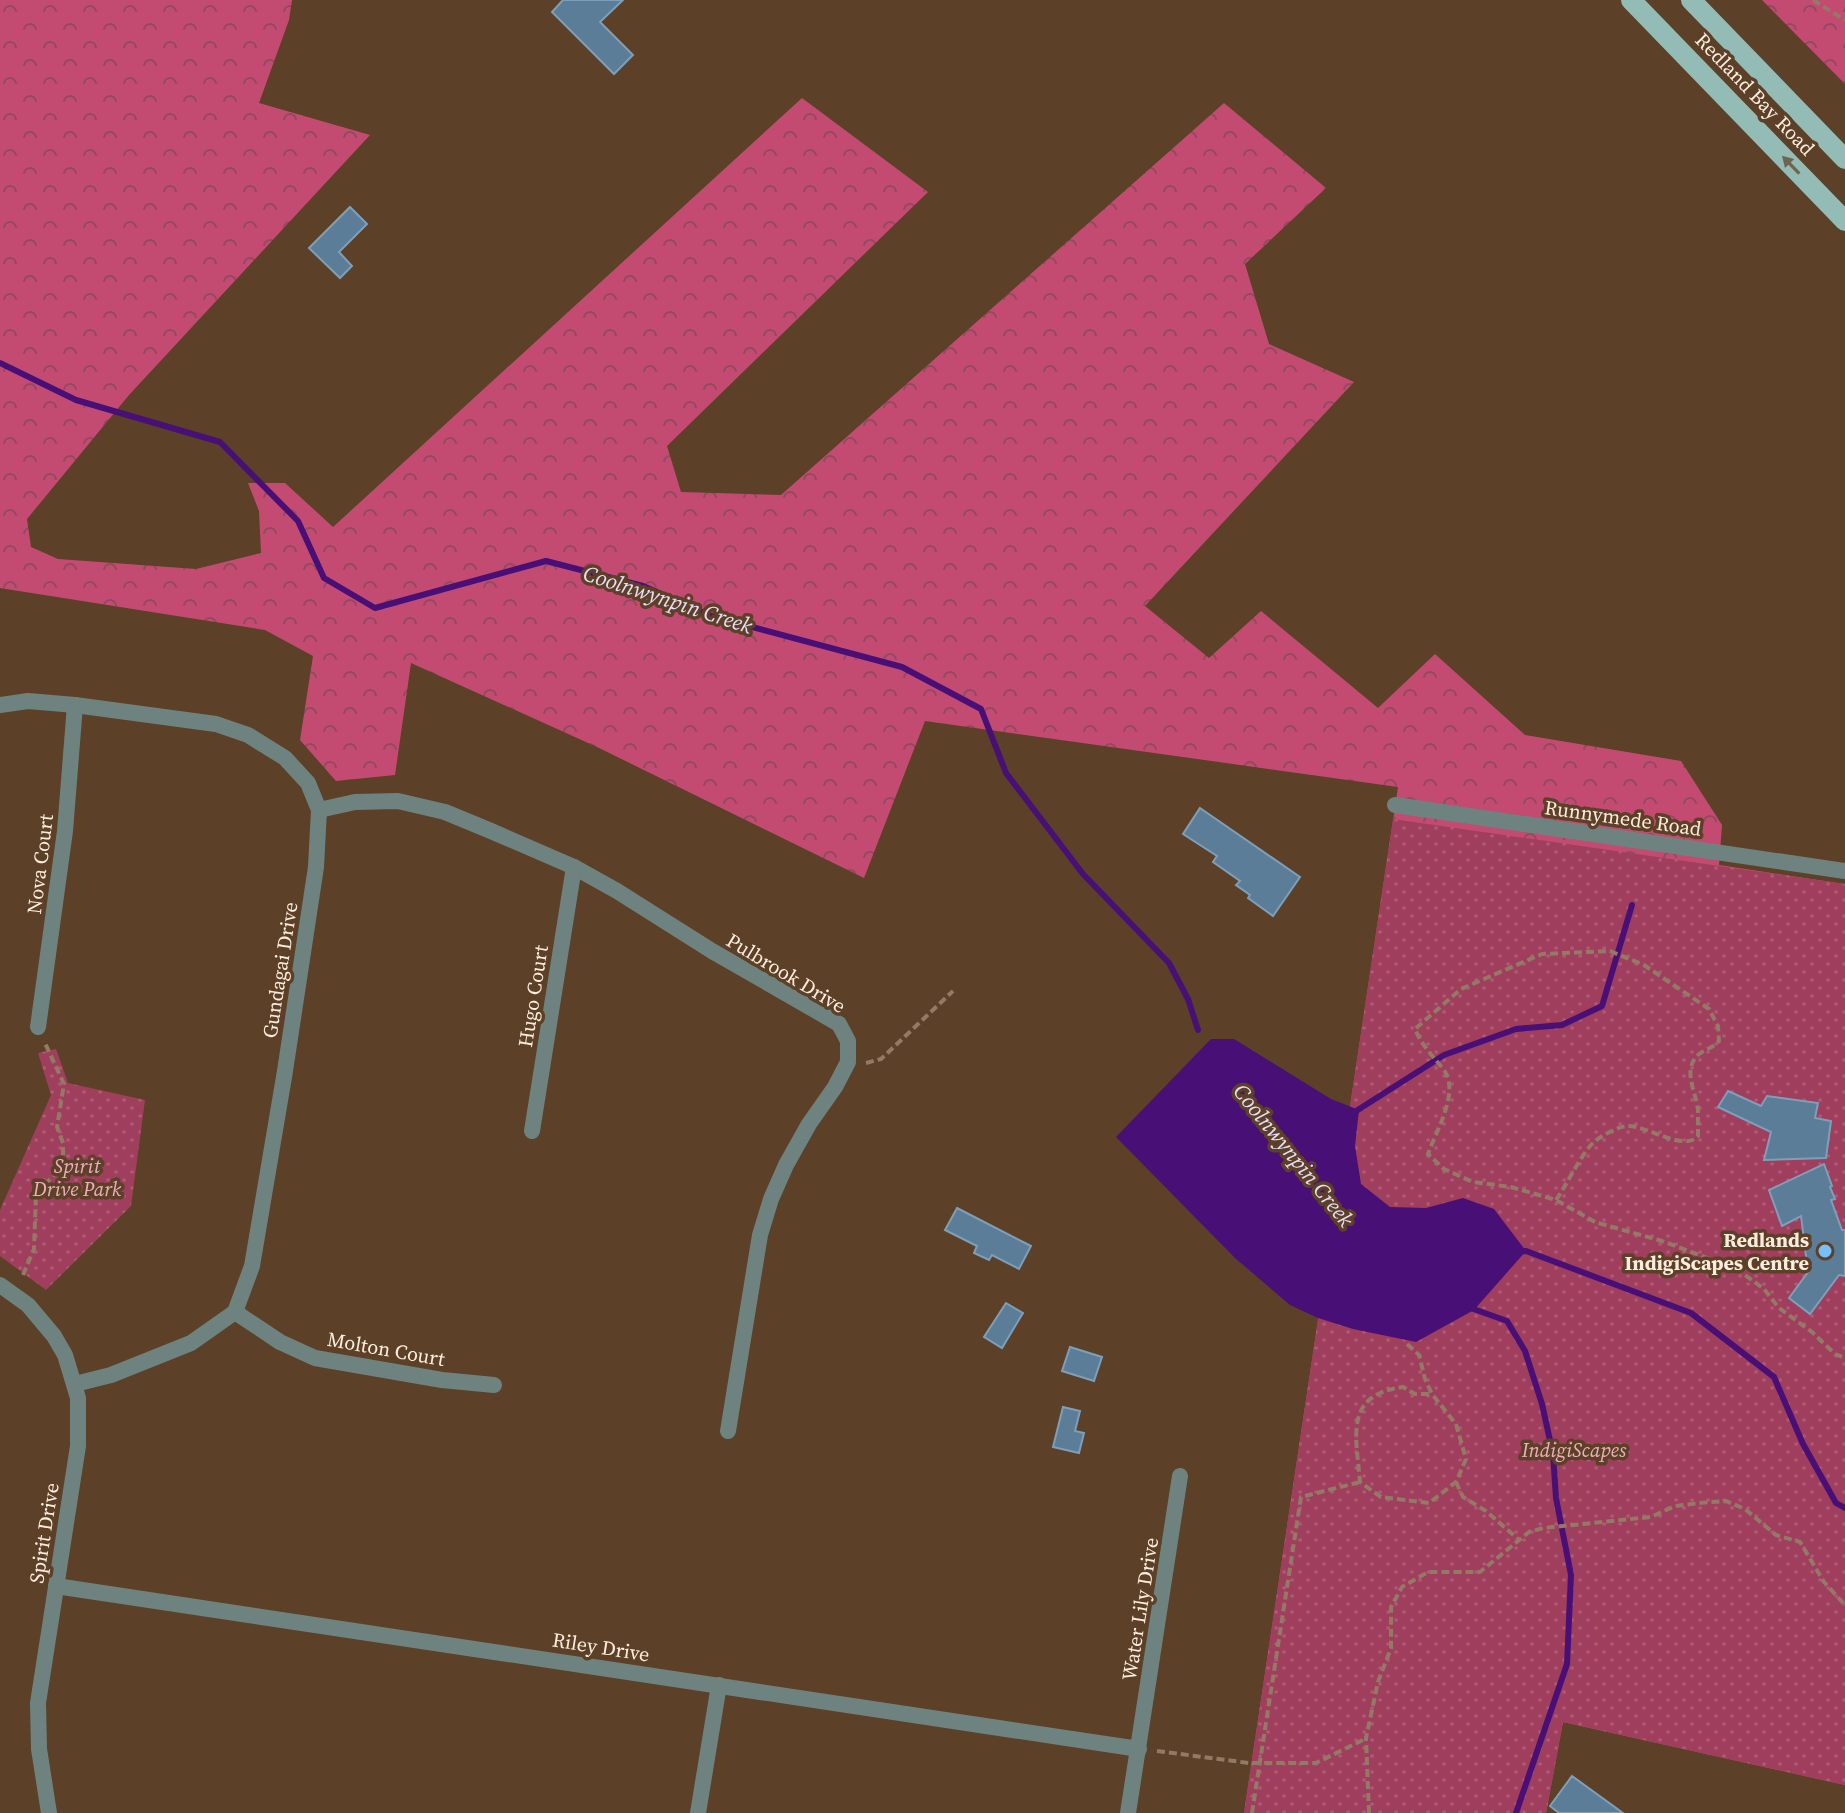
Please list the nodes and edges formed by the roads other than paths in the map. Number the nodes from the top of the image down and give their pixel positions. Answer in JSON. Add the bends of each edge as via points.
{"nodes":[{"id":1,"x":1631,"y":0,"type":"edge"},
{"id":2,"x":1691,"y":0,"type":"edge"},
{"id":3,"x":1845,"y":159,"type":"edge"},
{"id":4,"x":1845,"y":221,"type":"edge"},
{"id":5,"x":0,"y":705,"type":"edge"},
{"id":6,"x":75,"y":705,"type":"junction"},
{"id":7,"x":1395,"y":805,"type":"dead end"},
{"id":8,"x":319,"y":810,"type":"junction"},
{"id":9,"x":574,"y":867,"type":"junction"},
{"id":10,"x":1845,"y":871,"type":"edge"},
{"id":11,"x":38,"y":1027,"type":"road end"},
{"id":12,"x":532,"y":1131,"type":"dead end"},
{"id":13,"x":0,"y":1285,"type":"edge"},
{"id":14,"x":235,"y":1312,"type":"junction"},
{"id":15,"x":75,"y":1384,"type":"junction"},
{"id":16,"x":494,"y":1385,"type":"dead end"},
{"id":17,"x":728,"y":1431,"type":"dead end"},
{"id":18,"x":1180,"y":1476,"type":"dead end"},
{"id":19,"x":56,"y":1586,"type":"junction"},
{"id":20,"x":719,"y":1685,"type":"junction"},
{"id":21,"x":1146,"y":1750,"type":"junction"},
{"id":22,"x":49,"y":1813,"type":"edge"},
{"id":23,"x":698,"y":1813,"type":"edge"},
{"id":24,"x":1128,"y":1813,"type":"edge"}],
"edges":[{"from":4,"to":1,"type":"main road","name":"Redland Bay Road","one_way":true},
{"from":2,"to":3,"type":"main road","name":"Redland Bay Road"},
{"from":5,"to":6,"type":"street"},
{"from":6,"to":8,"type":"street","via":[[216,724],[248,735],[285,758],[308,783]]},
{"from":6,"to":11,"type":"street","name":"Nova Court","via":[[65,831]]},
{"from":7,"to":10,"type":"street","name":"Runnymede Road"},
{"from":8,"to":9,"type":"street","name":"Pulbrook Drive","via":[[398,801],[445,812]]},
{"from":8,"to":14,"type":"street","name":"Gundagai Drive","via":[[316,867],[285,1071],[252,1266]]},
{"from":9,"to":12,"type":"street","name":"Hugo Court"},
{"from":9,"to":17,"type":"street","name":"Pulbrook Drive","via":[[818,1010],[839,1024],[848,1041],[848,1062],[771,1199],[760,1235]]},
{"from":13,"to":15,"type":"street","name":"Spirit Drive","via":[[28,1305],[54,1336]]},
{"from":14,"to":15,"type":"street","via":[[191,1343]]},
{"from":14,"to":16,"type":"street","name":"Molton Court","via":[[315,1358]]},
{"from":15,"to":19,"type":"street","name":"Spirit Drive","via":[[78,1446]]},
{"from":18,"to":21,"type":"street","name":"Water Lily Drive"},
{"from":19,"to":20,"type":"street","name":"Riley Drive"},
{"from":19,"to":22,"type":"street","name":"Spirit Drive","via":[[38,1703]]},
{"from":20,"to":21,"type":"street","name":"Riley Drive"},
{"from":20,"to":23,"type":"street"},
{"from":21,"to":24,"type":"street","name":"Water Lily Drive"}]}
